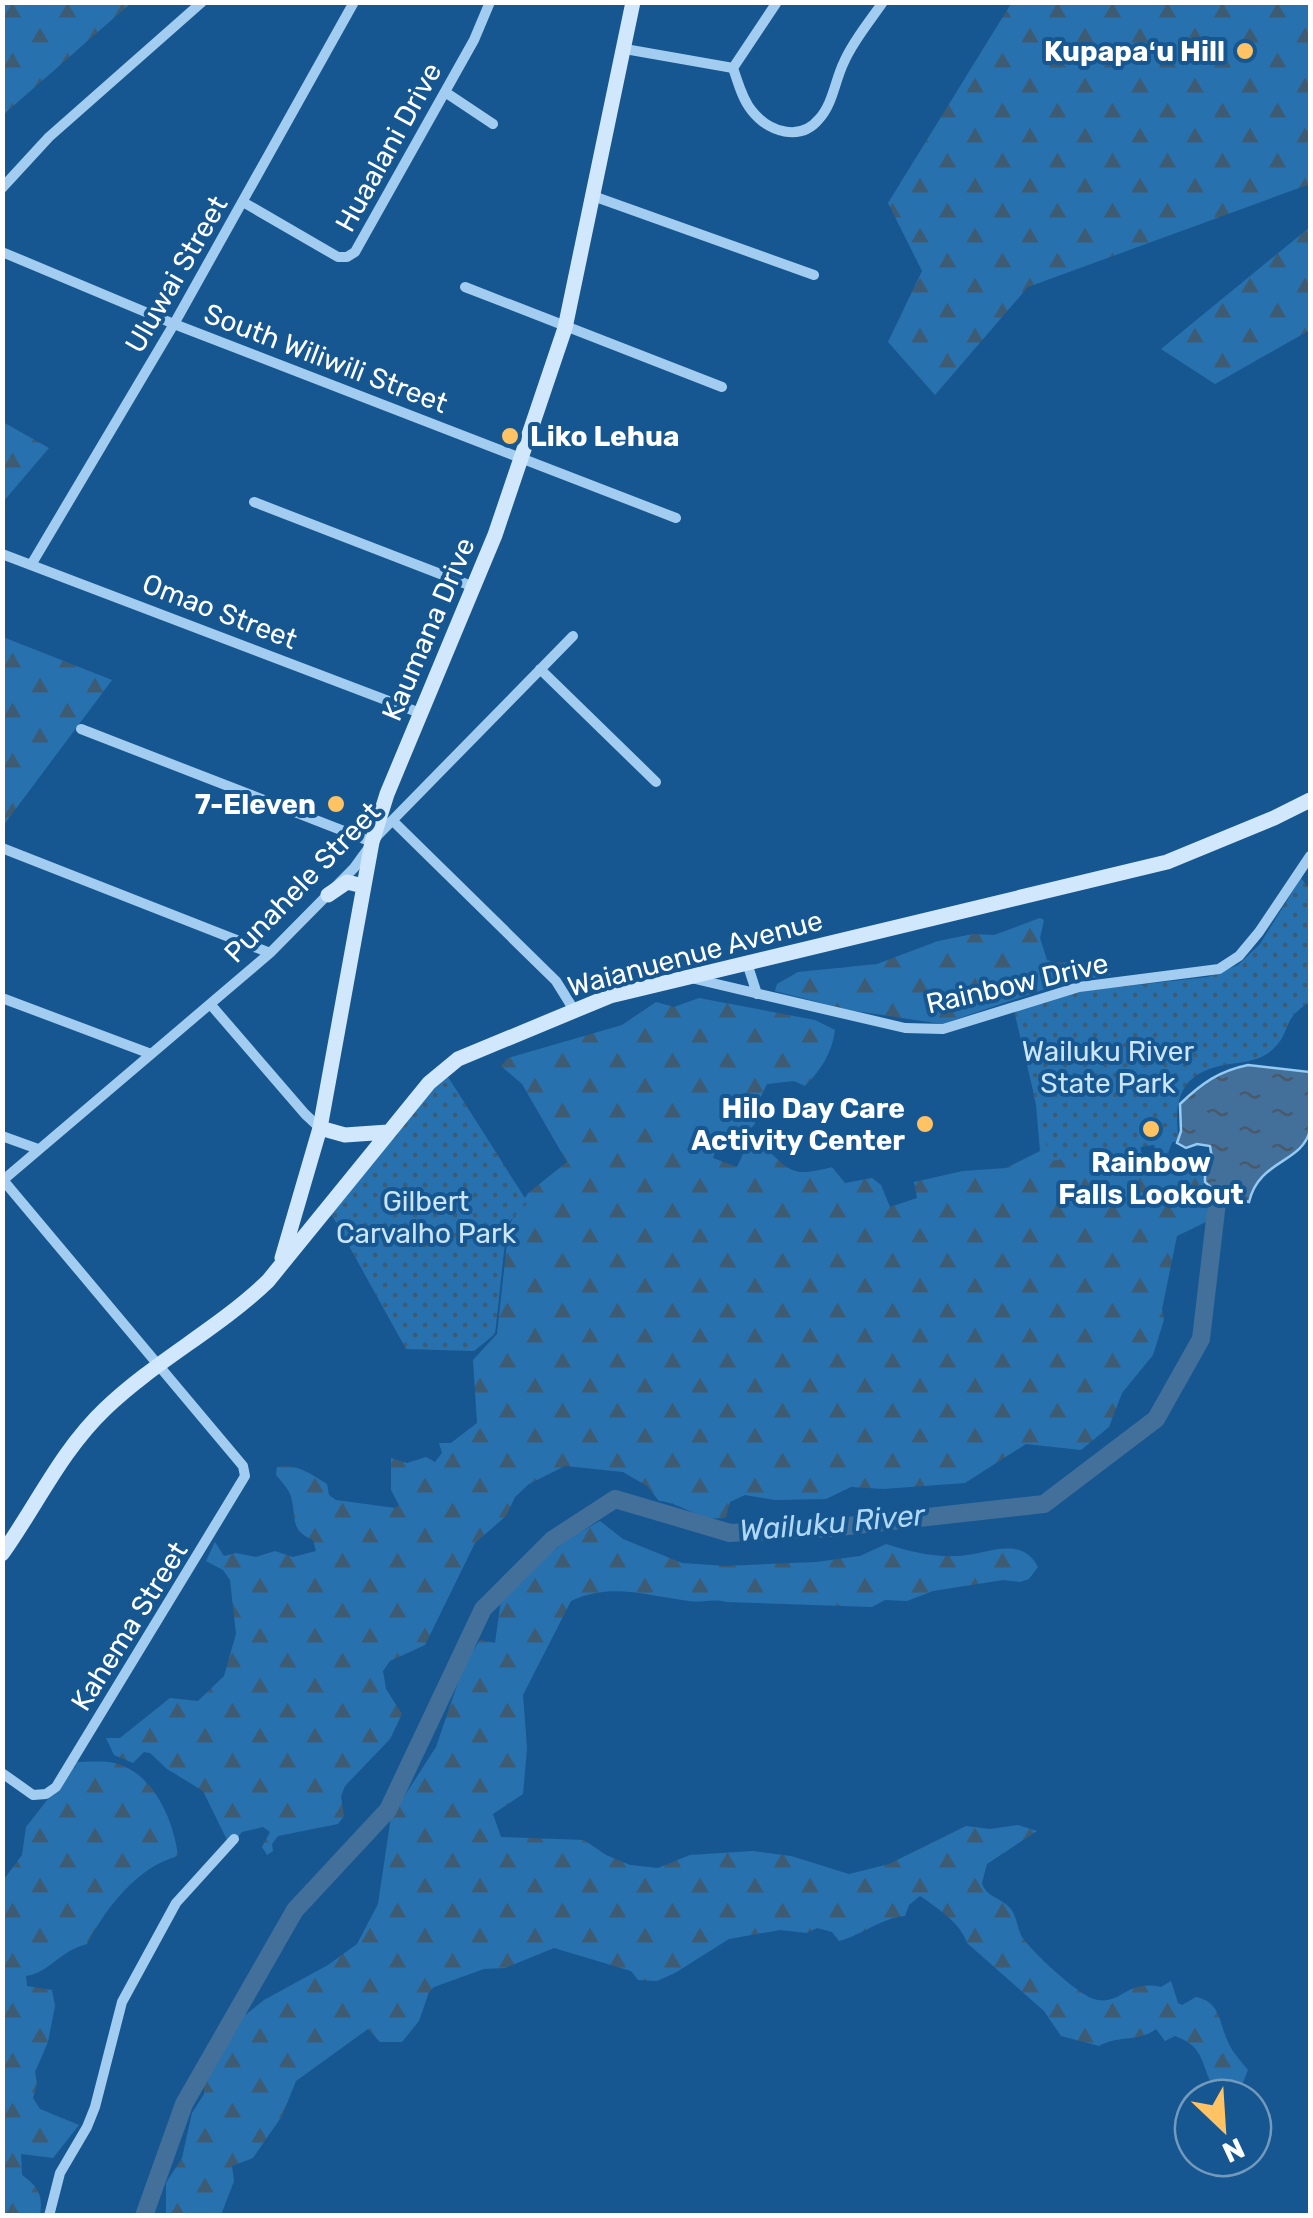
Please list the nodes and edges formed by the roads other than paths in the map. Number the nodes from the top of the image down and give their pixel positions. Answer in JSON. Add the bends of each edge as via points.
{"nodes":[{"id":1,"x":202,"y":2,"type":"edge"},
{"id":2,"x":354,"y":2,"type":"edge"},
{"id":3,"x":490,"y":2,"type":"edge"},
{"id":4,"x":633,"y":2,"type":"edge"},
{"id":5,"x":777,"y":2,"type":"edge"},
{"id":6,"x":883,"y":2,"type":"edge"},
{"id":7,"x":625,"y":49,"type":"junction"},
{"id":8,"x":734,"y":68,"type":"junction"},
{"id":9,"x":445,"y":92,"type":"junction"},
{"id":10,"x":493,"y":124,"type":"dead end"},
{"id":11,"x":2,"y":188,"type":"edge"},
{"id":12,"x":593,"y":196,"type":"junction"},
{"id":13,"x":243,"y":202,"type":"junction"},
{"id":14,"x":2,"y":252,"type":"edge"},
{"id":15,"x":814,"y":274,"type":"dead end"},
{"id":16,"x":465,"y":287,"type":"dead end"},
{"id":17,"x":174,"y":324,"type":"junction"},
{"id":18,"x":565,"y":328,"type":"junction"},
{"id":19,"x":722,"y":388,"type":"dead end"},
{"id":20,"x":522,"y":458,"type":"junction"},
{"id":21,"x":254,"y":502,"type":"dead end"},
{"id":22,"x":676,"y":518,"type":"dead end"},
{"id":23,"x":2,"y":554,"type":"edge"},
{"id":24,"x":32,"y":565,"type":"junction"},
{"id":25,"x":474,"y":586,"type":"junction"},
{"id":26,"x":572,"y":636,"type":"dead end"},
{"id":27,"x":540,"y":669,"type":"junction"},
{"id":28,"x":420,"y":713,"type":"junction"},
{"id":29,"x":82,"y":729,"type":"dead end"},
{"id":30,"x":656,"y":782,"type":"dead end"},
{"id":31,"x":1310,"y":800,"type":"edge"},
{"id":32,"x":392,"y":821,"type":"junction"},
{"id":33,"x":372,"y":842,"type":"junction"},
{"id":34,"x":2,"y":848,"type":"edge"},
{"id":35,"x":1310,"y":856,"type":"edge"},
{"id":36,"x":363,"y":886,"type":"junction"},
{"id":37,"x":328,"y":896,"type":"junction"},
{"id":38,"x":270,"y":953,"type":"junction"},
{"id":39,"x":747,"y":962,"type":"junction"},
{"id":40,"x":683,"y":976,"type":"junction"},
{"id":41,"x":756,"y":994,"type":"junction"},
{"id":42,"x":2,"y":998,"type":"edge"},
{"id":43,"x":211,"y":1005,"type":"junction"},
{"id":44,"x":574,"y":1010,"type":"junction"},
{"id":45,"x":151,"y":1054,"type":"junction"},
{"id":46,"x":320,"y":1128,"type":"junction"},
{"id":47,"x":388,"y":1132,"type":"junction"},
{"id":48,"x":2,"y":1136,"type":"edge"},
{"id":49,"x":38,"y":1149,"type":"junction"},
{"id":50,"x":3,"y":1180,"type":"edge"},
{"id":51,"x":273,"y":1275,"type":"junction"},
{"id":52,"x":158,"y":1366,"type":"junction"},
{"id":53,"x":6,"y":1543,"type":"edge"},
{"id":54,"x":2,"y":1773,"type":"edge"},
{"id":55,"x":234,"y":1839,"type":"dead end"},
{"id":56,"x":50,"y":2216,"type":"edge"}],
"edges":[{"from":1,"to":11,"type":"street"},
{"from":2,"to":13,"type":"street","name":"Uluwai Street"},
{"from":3,"to":9,"type":"street","name":"Huaalani Drive"},
{"from":4,"to":7,"type":"street","name":"Kaumana Drive"},
{"from":5,"to":8,"type":"street"},
{"from":6,"to":8,"type":"street","via":[[844,61],[824,114],[802,132],[784,132],[752,111]]},
{"from":7,"to":8,"type":"street"},
{"from":7,"to":12,"type":"street","name":"Kaumana Drive"},
{"from":9,"to":10,"type":"street"},
{"from":9,"to":13,"type":"street","name":"Huaalani Drive","via":[[348,258]]},
{"from":12,"to":15,"type":"street"},
{"from":12,"to":18,"type":"street","name":"Kaumana Drive"},
{"from":13,"to":17,"type":"street","name":"Uluwai Street"},
{"from":14,"to":17,"type":"street","name":"South Wiliwili Street"},
{"from":16,"to":18,"type":"street"},
{"from":17,"to":20,"type":"street","name":"South Wiliwili Street"},
{"from":17,"to":24,"type":"street","name":"Uluwai Street"},
{"from":18,"to":19,"type":"street"},
{"from":18,"to":20,"type":"street","name":"Kaumana Drive"},
{"from":20,"to":22,"type":"street","name":"South Wiliwili Street"},
{"from":20,"to":25,"type":"street","name":"Kaumana Drive"},
{"from":21,"to":25,"type":"street"},
{"from":23,"to":24,"type":"street","name":"Omao Street"},
{"from":24,"to":28,"type":"street","name":"Omao Street"},
{"from":25,"to":28,"type":"street","name":"Kaumana Drive"},
{"from":26,"to":27,"type":"street","name":"Punahele Street"},
{"from":27,"to":30,"type":"street"},
{"from":27,"to":32,"type":"street","name":"Punahele Street"},
{"from":28,"to":33,"type":"street","name":"Kaumana Drive"},
{"from":29,"to":33,"type":"street"},
{"from":31,"to":39,"type":"street","name":"Waianuenue Avenue","via":[[1166,862]]},
{"from":32,"to":33,"type":"street","name":"Punahele Street"},
{"from":32,"to":44,"type":"street","via":[[556,980]]},
{"from":33,"to":36,"type":"street","name":"Kaumana Drive"},
{"from":33,"to":37,"type":"street","name":"Punahele Street"},
{"from":34,"to":38,"type":"street"},
{"from":35,"to":41,"type":"street","name":"Rainbow Drive","via":[[1259,932],[1219,969],[1079,986],[943,1029],[905,1028]]},
{"from":36,"to":37,"type":"street","via":[[347,882]]},
{"from":36,"to":46,"type":"street","name":"Kaumana Drive"},
{"from":37,"to":38,"type":"street","name":"Punahele Street"},
{"from":38,"to":43,"type":"street","name":"Punahele Street"},
{"from":39,"to":40,"type":"street","name":"Waianuenue Avenue"},
{"from":39,"to":41,"type":"street"},
{"from":40,"to":41,"type":"street","name":"Rainbow Drive"},
{"from":40,"to":44,"type":"street","name":"Waianuenue Avenue"},
{"from":42,"to":45,"type":"street"},
{"from":43,"to":45,"type":"street","name":"Punahele Street"},
{"from":43,"to":46,"type":"street"},
{"from":44,"to":47,"type":"street","name":"Waianuenue Avenue","via":[[458,1059]]},
{"from":45,"to":49,"type":"street","name":"Punahele Street"},
{"from":46,"to":47,"type":"street","via":[[345,1135]]},
{"from":46,"to":51,"type":"street","name":"Kaumana Drive"},
{"from":47,"to":51,"type":"street","name":"Waianuenue Avenue"},
{"from":48,"to":49,"type":"street"},
{"from":49,"to":50,"type":"street","name":"Punahele Street"},
{"from":50,"to":52,"type":"street"},
{"from":51,"to":52,"type":"street","name":"Waianuenue Avenue","via":[[238,1310]]},
{"from":52,"to":53,"type":"street","name":"Waianuenue Avenue","via":[[90,1423]]},
{"from":52,"to":54,"type":"street","name":"Kahema Street","via":[[245,1473],[56,1787],[42,1796],[26,1792]]},
{"from":55,"to":56,"type":"street","via":[[176,1903],[122,2002],[95,2107],[60,2173]]}]}
